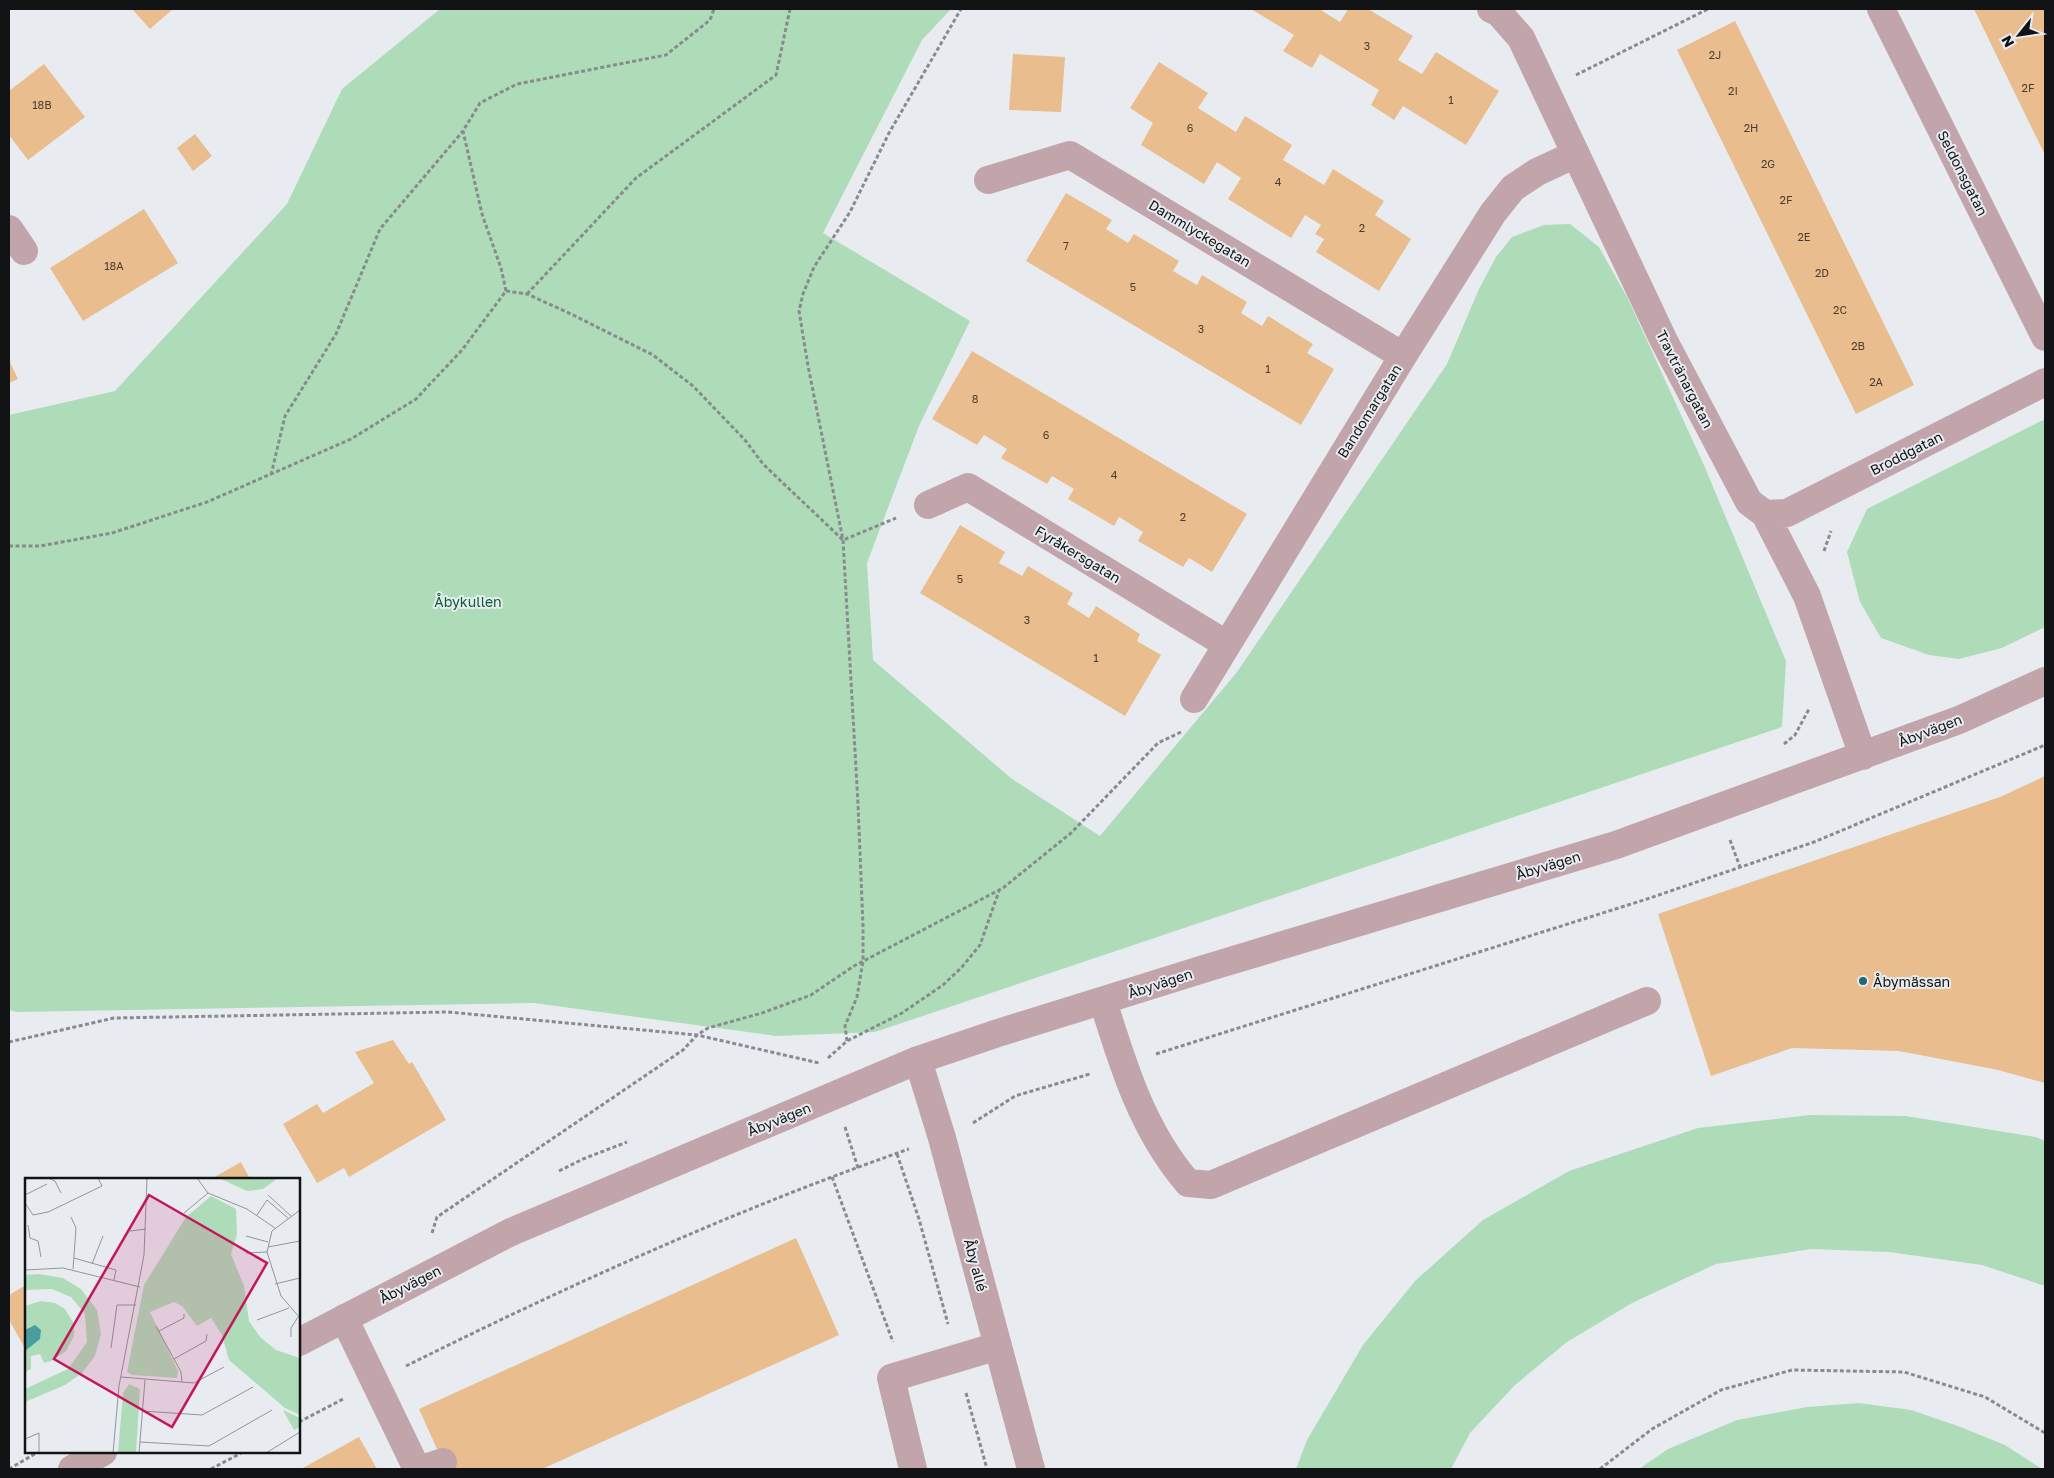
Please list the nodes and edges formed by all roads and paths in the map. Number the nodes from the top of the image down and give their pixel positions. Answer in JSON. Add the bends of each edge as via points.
{"nodes":[{"id":1,"x":714,"y":9,"type":"edge"},
{"id":2,"x":790,"y":9,"type":"edge"},
{"id":3,"x":961,"y":9,"type":"edge"},
{"id":4,"x":1491,"y":9,"type":"edge"},
{"id":5,"x":1708,"y":9,"type":"edge"},
{"id":6,"x":1880,"y":9,"type":"edge"},
{"id":7,"x":1546,"y":90,"type":"junction"},
{"id":8,"x":463,"y":131,"type":"junction"},
{"id":9,"x":1576,"y":154,"type":"junction"},
{"id":10,"x":988,"y":180,"type":"dead end"},
{"id":11,"x":9,"y":228,"type":"edge"},
{"id":12,"x":24,"y":251,"type":"dead end"},
{"id":13,"x":506,"y":291,"type":"junction"},
{"id":14,"x":526,"y":294,"type":"junction"},
{"id":15,"x":2045,"y":337,"type":"edge"},
{"id":16,"x":1403,"y":356,"type":"junction"},
{"id":17,"x":2045,"y":382,"type":"edge"},
{"id":18,"x":270,"y":475,"type":"junction"},
{"id":19,"x":928,"y":504,"type":"joint"},
{"id":20,"x":1765,"y":514,"type":"junction"},
{"id":21,"x":843,"y":540,"type":"junction"},
{"id":22,"x":9,"y":546,"type":"edge"},
{"id":23,"x":1226,"y":644,"type":"junction"},
{"id":24,"x":2045,"y":681,"type":"edge"},
{"id":25,"x":1194,"y":699,"type":"dead end"},
{"id":26,"x":1188,"y":729,"type":"dead end"},
{"id":27,"x":2045,"y":745,"type":"edge"},
{"id":28,"x":1863,"y":756,"type":"junction"},
{"id":29,"x":999,"y":891,"type":"junction"},
{"id":30,"x":863,"y":961,"type":"junction"},
{"id":31,"x":1103,"y":1001,"type":"junction"},
{"id":32,"x":1647,"y":1001,"type":"dead end"},
{"id":33,"x":697,"y":1035,"type":"junction"},
{"id":34,"x":847,"y":1041,"type":"junction"},
{"id":35,"x":9,"y":1042,"type":"edge"},
{"id":36,"x":918,"y":1060,"type":"junction"},
{"id":37,"x":822,"y":1064,"type":"junction"},
{"id":38,"x":1122,"y":1064,"type":"junction"},
{"id":39,"x":814,"y":1067,"type":"dead end"},
{"id":40,"x":942,"y":1138,"type":"junction"},
{"id":41,"x":628,"y":1142,"type":"dead end"},
{"id":42,"x":897,"y":1154,"type":"junction"},
{"id":43,"x":556,"y":1172,"type":"dead end"},
{"id":44,"x":832,"y":1177,"type":"junction"},
{"id":45,"x":441,"y":1229,"type":"dead end"},
{"id":46,"x":432,"y":1233,"type":"junction"},
{"id":47,"x":424,"y":1238,"type":"dead end"},
{"id":48,"x":344,"y":1318,"type":"junction"},
{"id":49,"x":300,"y":1341,"type":"edge"},
{"id":50,"x":998,"y":1346,"type":"junction"},
{"id":51,"x":957,"y":1358,"type":"junction"},
{"id":52,"x":904,"y":1373,"type":"junction"},
{"id":53,"x":374,"y":1382,"type":"junction"},
{"id":54,"x":300,"y":1421,"type":"edge"},
{"id":55,"x":2045,"y":1433,"type":"edge"},
{"id":56,"x":36,"y":1453,"type":"edge"},
{"id":57,"x":101,"y":1453,"type":"edge"},
{"id":58,"x":241,"y":1453,"type":"edge"},
{"id":59,"x":442,"y":1462,"type":"dead end"},
{"id":60,"x":9,"y":1469,"type":"edge"},
{"id":61,"x":72,"y":1469,"type":"edge"},
{"id":62,"x":210,"y":1469,"type":"edge"},
{"id":63,"x":913,"y":1469,"type":"edge"},
{"id":64,"x":987,"y":1469,"type":"edge"},
{"id":65,"x":1031,"y":1469,"type":"edge"},
{"id":66,"x":1600,"y":1469,"type":"edge"}],
"edges":[{"from":1,"to":8,"type":"path","via":[[710,20],[666,55],[517,84],[480,103]]},
{"from":2,"to":14,"type":"path","via":[[776,75],[636,178]]},
{"from":3,"to":21,"type":"path","via":[[890,133],[850,212],[814,267],[799,310]]},
{"from":4,"to":7,"type":"street","name":"Travtränargatan","via":[[1499,13],[1521,38]]},
{"from":5,"to":7,"type":"path"},
{"from":6,"to":15,"type":"street","name":"Seldonsgatan"},
{"from":7,"to":9,"type":"street","name":"Travtränargatan"},
{"from":8,"to":13,"type":"path","via":[[482,214]]},
{"from":8,"to":18,"type":"path","via":[[380,229],[336,334],[285,416]]},
{"from":9,"to":16,"type":"street","name":"Bandomargatan","via":[[1537,172],[1513,188]]},
{"from":9,"to":20,"type":"street","name":"Travtränargatan","via":[[1664,341],[1749,502]]},
{"from":10,"to":16,"type":"street","name":"Dammlyckegatan","via":[[1070,155]]},
{"from":11,"to":12,"type":"street"},
{"from":13,"to":14,"type":"path"},
{"from":13,"to":18,"type":"path","via":[[462,350],[416,399],[351,439]]},
{"from":14,"to":21,"type":"path","via":[[653,355],[692,386],[745,440],[763,464]]},
{"from":16,"to":23,"type":"street","name":"Bandomargatan"},
{"from":17,"to":20,"type":"street","name":"Broddgatan","via":[[1787,513]]},
{"from":18,"to":22,"type":"path","via":[[207,502],[112,533],[40,546]]},
{"from":19,"to":21,"type":"path"},
{"from":19,"to":23,"type":"street","name":"Fyråkersgatan","via":[[968,487]]},
{"from":20,"to":28,"type":"street","name":"Travtränargatan","via":[[1807,596]]},
{"from":21,"to":30,"type":"path"},
{"from":23,"to":25,"type":"street","name":"Bandomargatan"},
{"from":24,"to":28,"type":"street","name":"Åbyvägen","via":[[1959,720]]},
{"from":26,"to":29,"type":"path","via":[[1158,743],[1071,833]]},
{"from":27,"to":38,"type":"path","via":[[1814,842],[1647,899]]},
{"from":28,"to":31,"type":"street","name":"Åbyvägen","via":[[1616,845]]},
{"from":29,"to":30,"type":"path"},
{"from":29,"to":34,"type":"path","via":[[980,945],[962,967],[943,985],[902,1013]]},
{"from":30,"to":33,"type":"path","via":[[811,995],[708,1028]]},
{"from":30,"to":34,"type":"path","via":[[857,997],[846,1026]]},
{"from":31,"to":36,"type":"street","name":"Åbyvägen"},
{"from":31,"to":38,"type":"street"},
{"from":32,"to":38,"type":"street","via":[[1211,1185],[1188,1183],[1171,1164],[1143,1113]]},
{"from":33,"to":35,"type":"path","via":[[448,1012],[114,1018]]},
{"from":33,"to":37,"type":"path"},
{"from":33,"to":46,"type":"path","via":[[683,1050],[437,1217]]},
{"from":34,"to":37,"type":"path"},
{"from":36,"to":40,"type":"street","name":"Åby allé"},
{"from":36,"to":48,"type":"street","name":"Åbyvägen","via":[[510,1232]]},
{"from":37,"to":39,"type":"path"},
{"from":38,"to":40,"type":"path","via":[[1015,1096],[980,1120]]},
{"from":40,"to":42,"type":"path"},
{"from":40,"to":50,"type":"street","name":"Åby allé"},
{"from":41,"to":43,"type":"path"},
{"from":42,"to":44,"type":"path"},
{"from":42,"to":51,"type":"path","via":[[919,1219]]},
{"from":44,"to":52,"type":"path"},
{"from":44,"to":53,"type":"path","via":[[626,1262]]},
{"from":45,"to":46,"type":"path"},
{"from":46,"to":47,"type":"path"},
{"from":48,"to":49,"type":"street","name":"Åbyvägen"},
{"from":48,"to":53,"type":"street"},
{"from":50,"to":51,"type":"street"},
{"from":50,"to":65,"type":"street","name":"Åby allé"},
{"from":51,"to":52,"type":"street"},
{"from":51,"to":64,"type":"path"},
{"from":52,"to":63,"type":"street","via":[[891,1378]]},
{"from":53,"to":54,"type":"path"},
{"from":53,"to":59,"type":"street","via":[[415,1465],[422,1469]]},
{"from":55,"to":66,"type":"path","via":[[1985,1397],[1904,1372],[1792,1370],[1721,1390],[1652,1429]]},
{"from":56,"to":60,"type":"path"},
{"from":57,"to":61,"type":"street"},
{"from":58,"to":62,"type":"path"}]}
